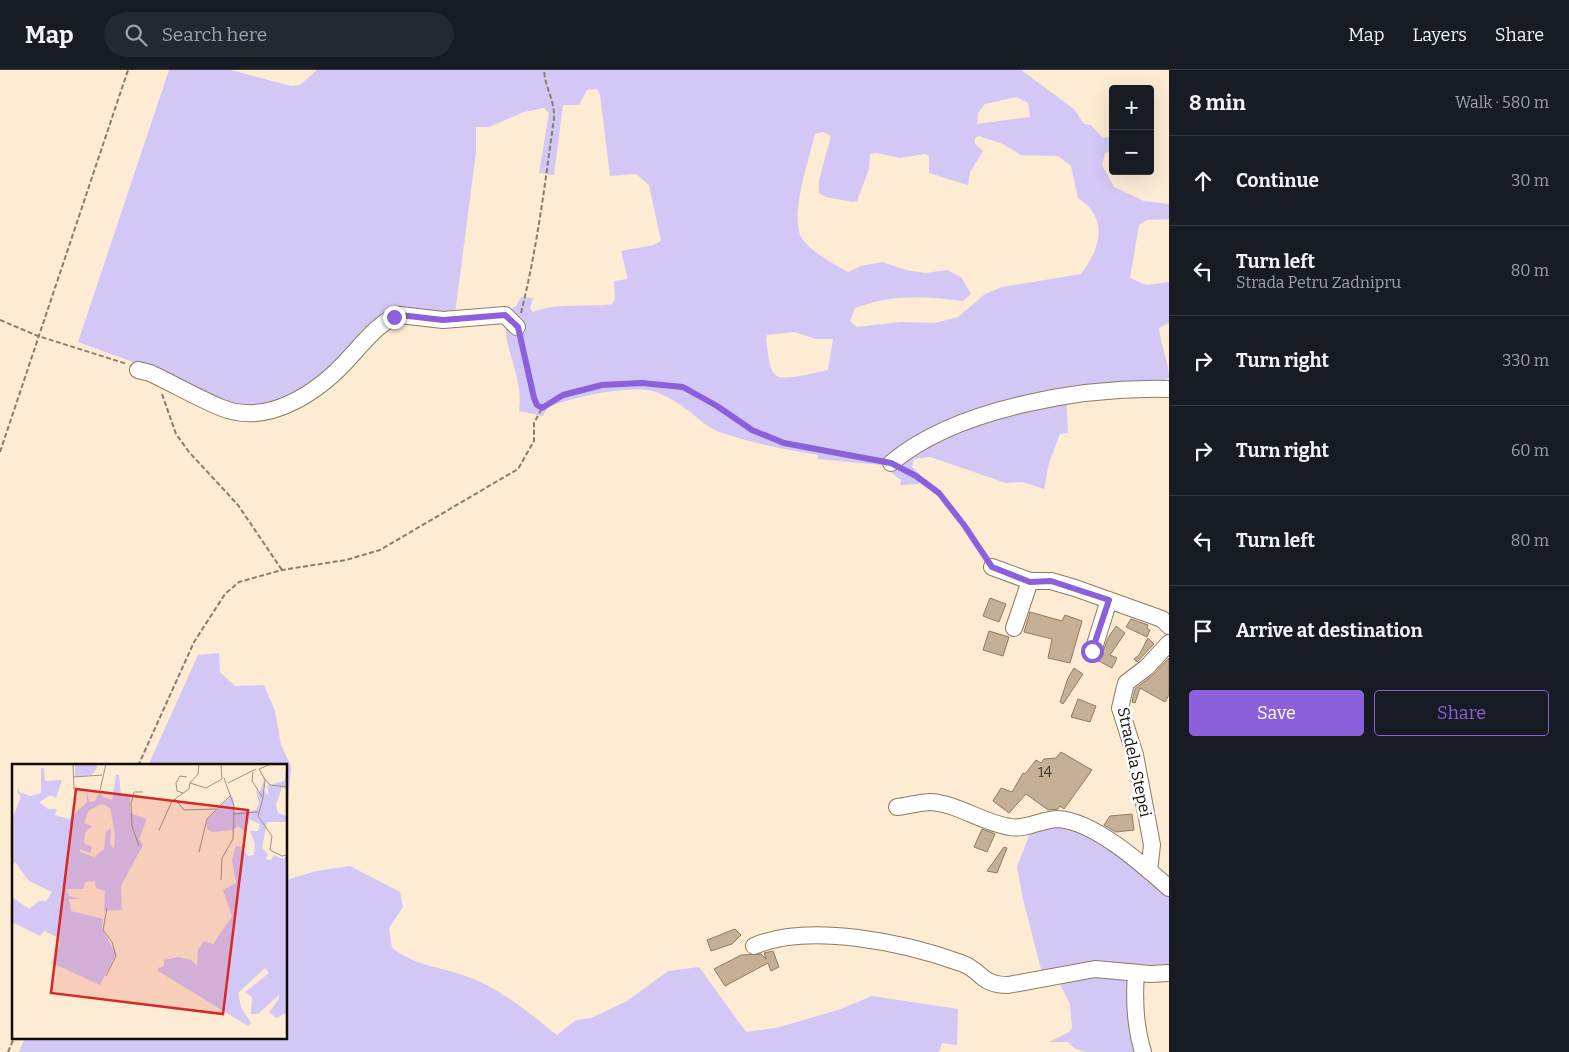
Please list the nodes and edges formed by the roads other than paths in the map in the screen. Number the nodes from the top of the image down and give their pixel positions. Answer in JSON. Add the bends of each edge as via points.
{"nodes":[{"id":1,"x":518,"y":327,"type":"road end"},
{"id":2,"x":138,"y":370,"type":"road end"},
{"id":3,"x":1169,"y":390,"type":"edge"},
{"id":4,"x":891,"y":463,"type":"road end"},
{"id":5,"x":992,"y":567,"type":"road end"},
{"id":6,"x":1030,"y":582,"type":"junction"},
{"id":7,"x":1109,"y":600,"type":"junction"},
{"id":8,"x":1169,"y":626,"type":"edge"},
{"id":9,"x":1014,"y":628,"type":"dead end"},
{"id":10,"x":1169,"y":642,"type":"edge"},
{"id":11,"x":1092,"y":651,"type":"dead end"},
{"id":12,"x":897,"y":807,"type":"dead end"},
{"id":13,"x":1149,"y":871,"type":"junction"},
{"id":14,"x":1169,"y":888,"type":"edge"},
{"id":15,"x":754,"y":946,"type":"dead end"},
{"id":16,"x":1136,"y":973,"type":"junction"},
{"id":17,"x":1169,"y":973,"type":"edge"},
{"id":18,"x":1143,"y":1052,"type":"edge"}],
"edges":[{"from":1,"to":2,"type":"street","via":[[505,315],[443,320],[400,315],[370,336],[332,378],[282,408],[255,413],[223,409]]},
{"from":3,"to":4,"type":"street","via":[[1123,390],[1054,398],[998,411],[936,434]]},
{"from":5,"to":6,"type":"street"},
{"from":6,"to":7,"type":"street","via":[[1051,581]]},
{"from":6,"to":9,"type":"street"},
{"from":7,"to":8,"type":"street","via":[[1162,619]]},
{"from":7,"to":11,"type":"street"},
{"from":10,"to":13,"type":"street","name":"Stradela Stepei","via":[[1147,667],[1126,684],[1120,708],[1135,755],[1152,845]]},
{"from":12,"to":13,"type":"street","via":[[929,802],[944,804],[1012,828],[1047,819],[1073,821],[1090,827]]},
{"from":13,"to":14,"type":"street"},
{"from":15,"to":16,"type":"street","via":[[784,937],[829,936],[880,941],[965,964],[995,985],[1095,969]]},
{"from":16,"to":17,"type":"street"},
{"from":16,"to":18,"type":"street","via":[[1134,994],[1138,1037]]}]}
